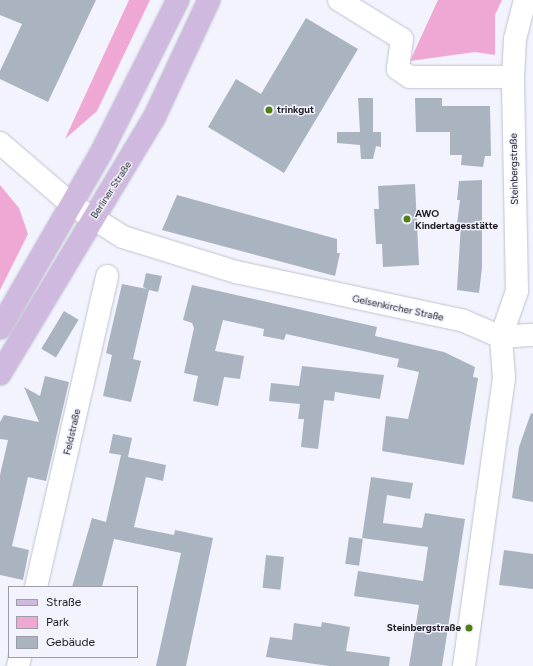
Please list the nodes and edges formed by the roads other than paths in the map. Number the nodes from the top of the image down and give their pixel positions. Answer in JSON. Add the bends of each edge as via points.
{"nodes":[{"id":1,"x":178,"y":0,"type":"edge"},
{"id":2,"x":209,"y":0,"type":"edge"},
{"id":3,"x":339,"y":0,"type":"edge"},
{"id":4,"x":525,"y":0,"type":"edge"},
{"id":5,"x":513,"y":77,"type":"junction"},
{"id":6,"x":0,"y":143,"type":"edge"},
{"id":7,"x":72,"y":205,"type":"junction"},
{"id":8,"x":93,"y":218,"type":"junction"},
{"id":9,"x":107,"y":276,"type":"dead end"},
{"id":10,"x":0,"y":328,"type":"edge"},
{"id":11,"x":533,"y":335,"type":"edge"},
{"id":12,"x":501,"y":337,"type":"junction"},
{"id":13,"x":0,"y":374,"type":"edge"},
{"id":14,"x":36,"y":586,"type":"edge"},
{"id":15,"x":464,"y":666,"type":"edge"}],
"edges":[{"from":1,"to":7,"type":"main road"},
{"from":2,"to":8,"type":"main road","name":"Berliner Straße","via":[[154,118]]},
{"from":3,"to":5,"type":"street","via":[[402,39],[398,68],[410,77]]},
{"from":4,"to":5,"type":"street","name":"Steinbergstraße","via":[[516,33]]},
{"from":5,"to":12,"type":"street","name":"Steinbergstraße","via":[[517,291]]},
{"from":6,"to":7,"type":"street","name":"Gelsenkircher Straße"},
{"from":7,"to":8,"type":"street","name":"Gelsenkircher Straße"},
{"from":7,"to":10,"type":"main road"},
{"from":8,"to":12,"type":"street","name":"Gelsenkircher Straße","via":[[123,237],[159,250],[258,277],[464,321]]},
{"from":8,"to":13,"type":"main road","name":"Berliner Straße"},
{"from":9,"to":14,"type":"street","name":"Feldstraße"},
{"from":11,"to":12,"type":"street"},
{"from":12,"to":15,"type":"street","via":[[504,378]]}]}
